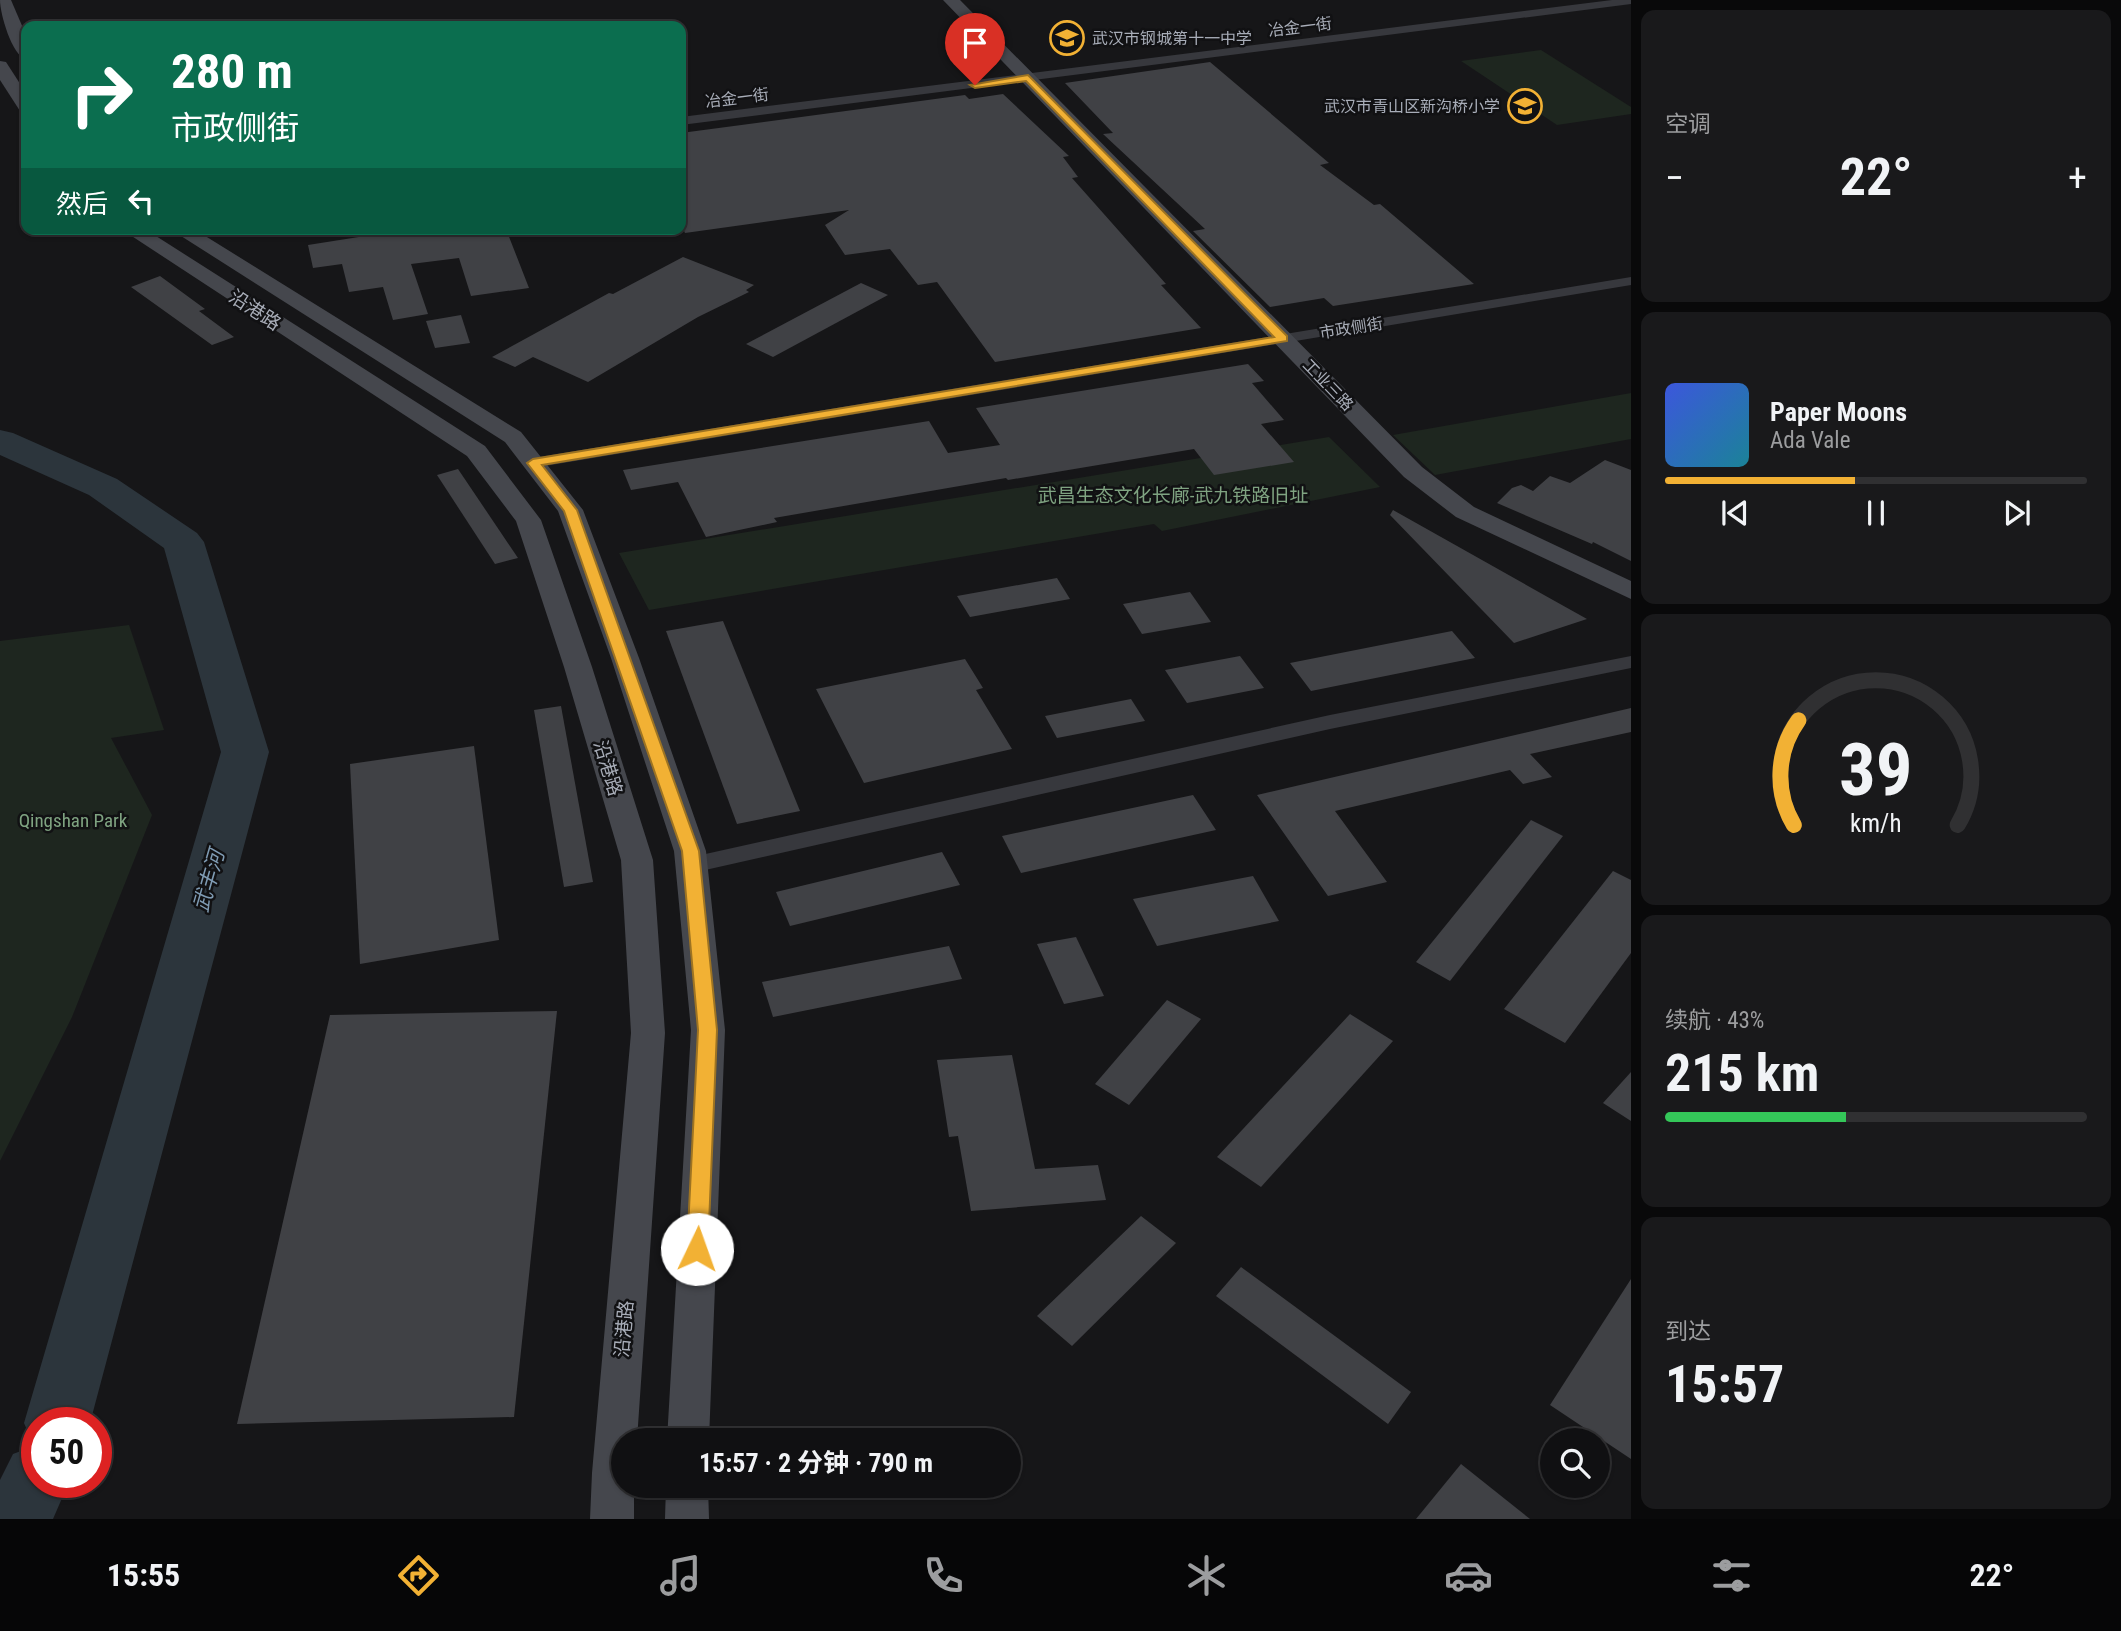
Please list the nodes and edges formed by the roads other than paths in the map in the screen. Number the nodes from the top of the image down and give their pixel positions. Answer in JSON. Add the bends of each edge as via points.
{"nodes":[{"id":1,"x":3,"y":0,"type":"edge"},
{"id":2,"x":951,"y":0,"type":"edge"},
{"id":3,"x":1631,"y":1,"type":"edge"},
{"id":4,"x":21,"y":42,"type":"edge"},
{"id":5,"x":0,"y":66,"type":"edge"},
{"id":6,"x":1028,"y":78,"type":"junction"},
{"id":7,"x":21,"y":99,"type":"edge"},
{"id":8,"x":686,"y":120,"type":"edge"},
{"id":9,"x":140,"y":235,"type":"edge"},
{"id":10,"x":190,"y":235,"type":"edge"},
{"id":11,"x":1631,"y":281,"type":"edge"},
{"id":12,"x":1283,"y":339,"type":"junction"},
{"id":13,"x":385,"y":358,"type":"junction"},
{"id":14,"x":352,"y":371,"type":"junction"},
{"id":15,"x":533,"y":463,"type":"junction"},
{"id":16,"x":1631,"y":591,"type":"edge"},
{"id":17,"x":1631,"y":662,"type":"edge"},
{"id":18,"x":692,"y":865,"type":"junction"},
{"id":19,"x":689,"y":1428,"type":"edge"},
{"id":20,"x":687,"y":1498,"type":"edge"},
{"id":21,"x":612,"y":1519,"type":"edge"},
{"id":22,"x":687,"y":1519,"type":"edge"}],
"edges":[{"from":1,"to":4,"type":"main road"},
{"from":2,"to":6,"type":"main road","name":"工业三路"},
{"from":3,"to":6,"type":"street","name":"冶金一街"},
{"from":5,"to":7,"type":"main road"},
{"from":6,"to":8,"type":"street","name":"冶金一街"},
{"from":6,"to":12,"type":"main road","name":"工业三路"},
{"from":9,"to":14,"type":"main road","name":"沿港路"},
{"from":10,"to":13,"type":"main road","name":"沿港路"},
{"from":11,"to":12,"type":"street","name":"市政侧街"},
{"from":12,"to":15,"type":"street","name":"市政侧街"},
{"from":12,"to":16,"type":"main road","name":"工业三路","via":[[1413,472],[1465,512]]},
{"from":13,"to":14,"type":"main road"},
{"from":13,"to":15,"type":"main road","name":"沿港路","via":[[513,437]]},
{"from":14,"to":21,"type":"main road","name":"沿港路","via":[[476,451],[528,520],[636,860],[648,1033]]},
{"from":15,"to":18,"type":"main road","name":"沿港路","via":[[570,510],[638,697]]},
{"from":17,"to":18,"type":"street","via":[[1330,722]]},
{"from":18,"to":19,"type":"main road","name":"沿港路","via":[[708,1030]]},
{"from":20,"to":22,"type":"main road"}]}
